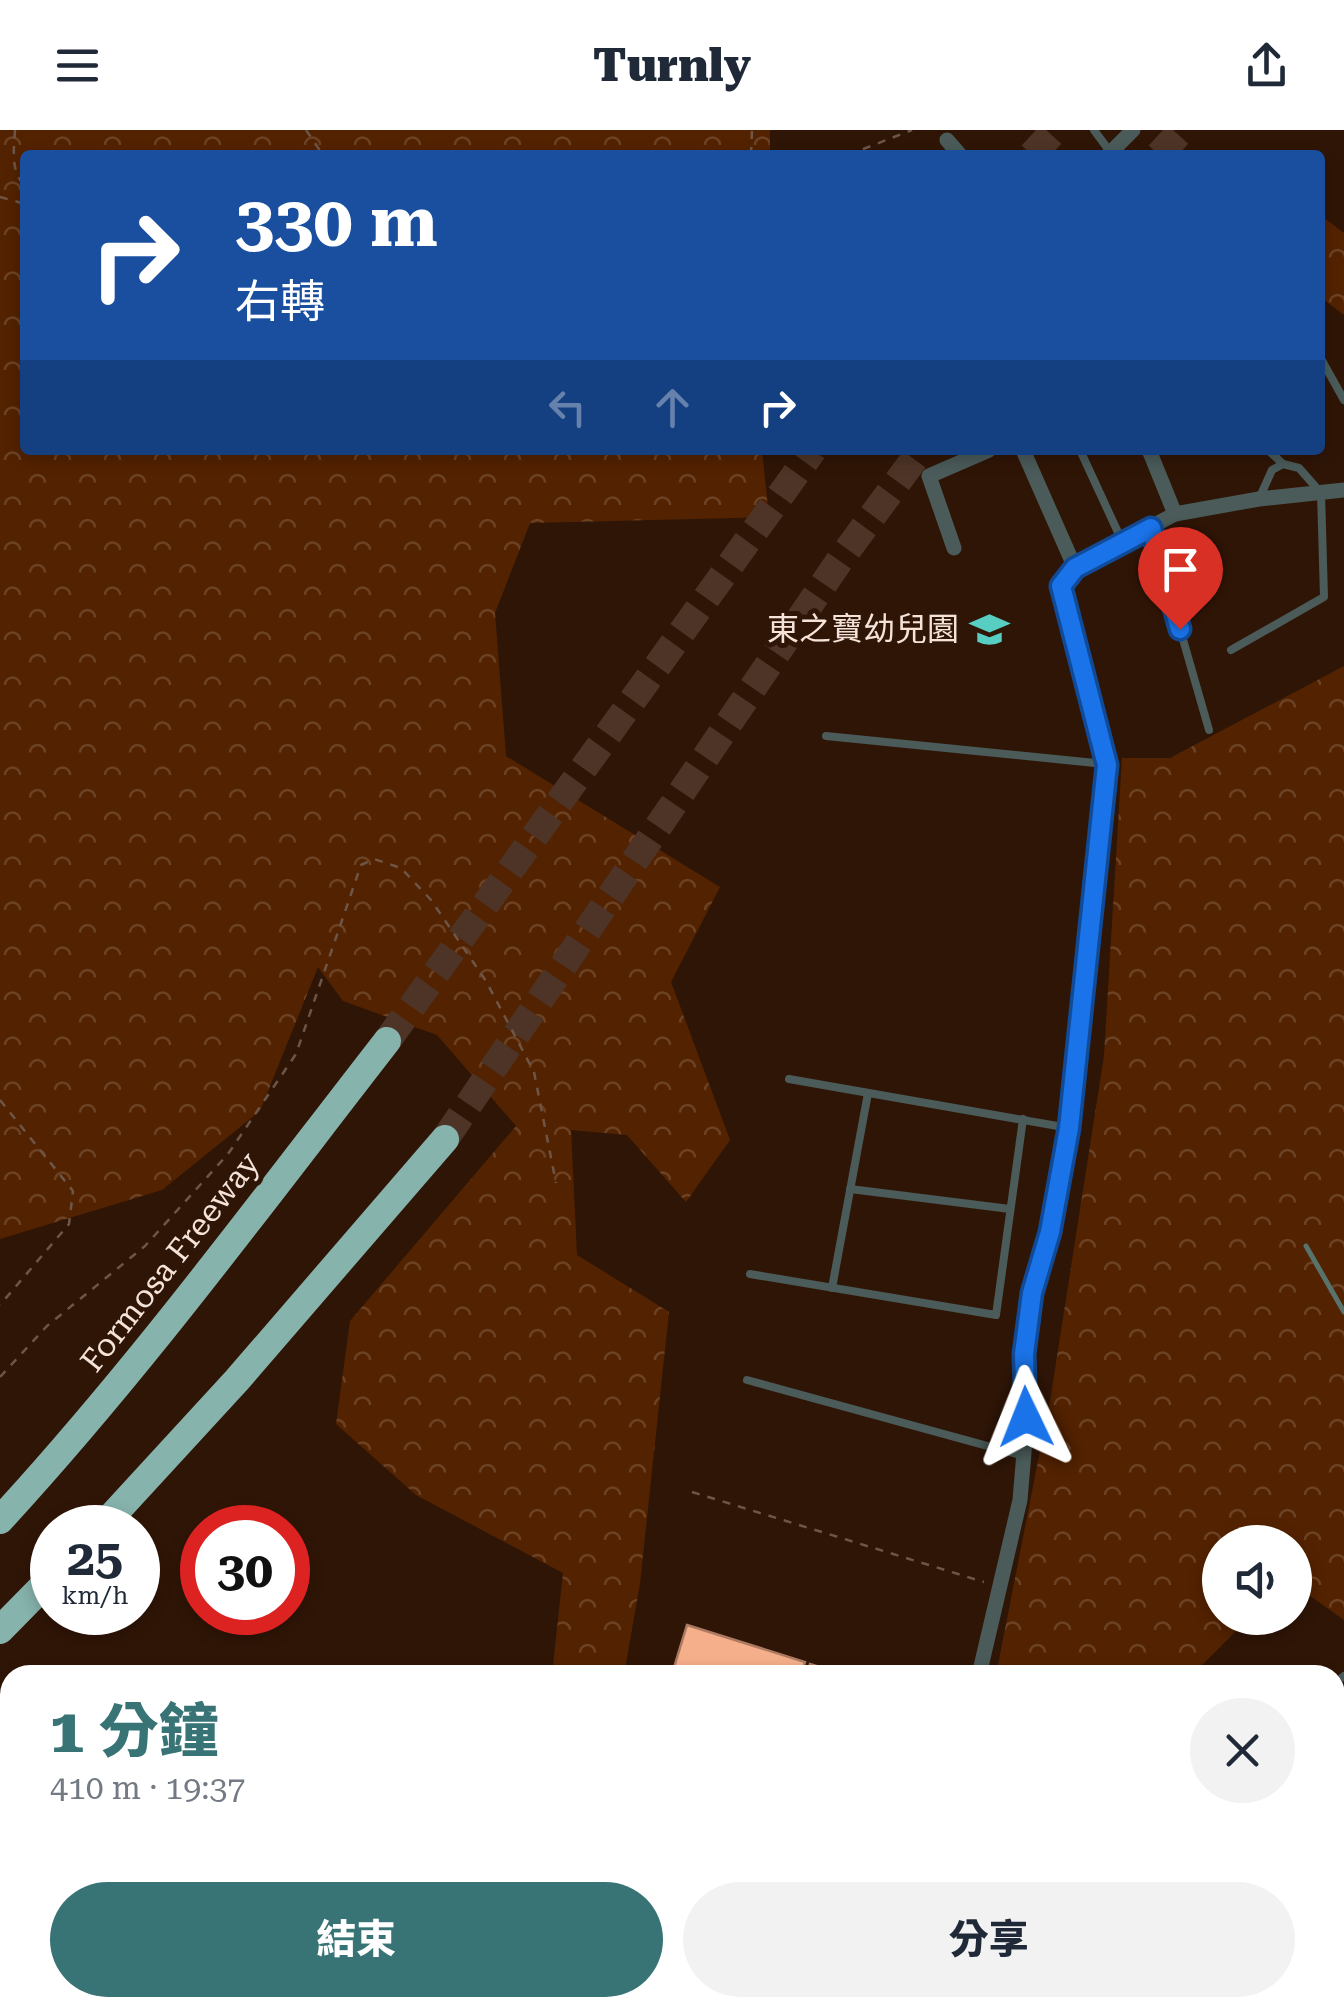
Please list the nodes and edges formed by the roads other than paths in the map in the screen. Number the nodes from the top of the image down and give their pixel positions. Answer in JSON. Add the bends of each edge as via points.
{"nodes":[{"id":1,"x":1134,"y":130,"type":"edge"},
{"id":2,"x":1114,"y":150,"type":"edge"},
{"id":3,"x":1325,"y":366,"type":"edge"},
{"id":4,"x":1344,"y":400,"type":"edge"},
{"id":5,"x":977,"y":455,"type":"edge"},
{"id":6,"x":1025,"y":455,"type":"edge"},
{"id":7,"x":1082,"y":455,"type":"edge"},
{"id":8,"x":1151,"y":455,"type":"edge"},
{"id":9,"x":1273,"y":455,"type":"edge"},
{"id":10,"x":1283,"y":464,"type":"junction"},
{"id":11,"x":1344,"y":490,"type":"edge"},
{"id":12,"x":1321,"y":492,"type":"junction"},
{"id":13,"x":1260,"y":499,"type":"junction"},
{"id":14,"x":1176,"y":514,"type":"junction"},
{"id":15,"x":1151,"y":528,"type":"junction"},
{"id":16,"x":1122,"y":542,"type":"junction"},
{"id":17,"x":954,"y":548,"type":"dead end"},
{"id":18,"x":1075,"y":568,"type":"junction"},
{"id":19,"x":1231,"y":650,"type":"dead end"},
{"id":20,"x":1209,"y":730,"type":"dead end"},
{"id":21,"x":826,"y":736,"type":"dead end"},
{"id":22,"x":1107,"y":765,"type":"junction"},
{"id":23,"x":387,"y":1041,"type":"tunnel mouth"},
{"id":24,"x":789,"y":1079,"type":"dead end"},
{"id":25,"x":868,"y":1093,"type":"junction"},
{"id":26,"x":1023,"y":1120,"type":"junction"},
{"id":27,"x":1069,"y":1128,"type":"junction"},
{"id":28,"x":446,"y":1139,"type":"tunnel mouth"},
{"id":29,"x":850,"y":1189,"type":"junction"},
{"id":30,"x":1010,"y":1209,"type":"junction"},
{"id":31,"x":750,"y":1274,"type":"dead end"},
{"id":32,"x":832,"y":1288,"type":"junction"},
{"id":33,"x":748,"y":1380,"type":"dead end"},
{"id":34,"x":1024,"y":1456,"type":"junction"},
{"id":35,"x":122,"y":1505,"type":"edge"},
{"id":36,"x":0,"y":1520,"type":"edge"},
{"id":37,"x":30,"y":1599,"type":"edge"},
{"id":38,"x":0,"y":1630,"type":"edge"},
{"id":39,"x":980,"y":1665,"type":"edge"}],
"edges":[{"from":1,"to":2,"type":"street"},
{"from":3,"to":4,"type":"lane"},
{"from":5,"to":17,"type":"street","via":[[928,476]]},
{"from":6,"to":18,"type":"street"},
{"from":7,"to":16,"type":"lane"},
{"from":8,"to":14,"type":"street"},
{"from":9,"to":10,"type":"lane"},
{"from":10,"to":12,"type":"lane","via":[[1298,468]]},
{"from":10,"to":13,"type":"lane","via":[[1272,470]]},
{"from":11,"to":12,"type":"street"},
{"from":12,"to":13,"type":"street"},
{"from":12,"to":19,"type":"lane","via":[[1324,596]]},
{"from":13,"to":14,"type":"street"},
{"from":14,"to":15,"type":"street"},
{"from":15,"to":16,"type":"street"},
{"from":15,"to":20,"type":"lane"},
{"from":16,"to":18,"type":"street"},
{"from":18,"to":22,"type":"street","via":[[1061,586]]},
{"from":21,"to":22,"type":"lane"},
{"from":22,"to":27,"type":"street"},
{"from":23,"to":36,"type":"highway","name":"Formosa Freeway","via":[[86,1426]]},
{"from":24,"to":25,"type":"lane"},
{"from":25,"to":26,"type":"lane"},
{"from":25,"to":29,"type":"lane"},
{"from":26,"to":27,"type":"lane"},
{"from":26,"to":30,"type":"lane"},
{"from":27,"to":34,"type":"street","via":[[1032,1293],[1024,1354]]},
{"from":28,"to":35,"type":"highway"},
{"from":29,"to":30,"type":"lane"},
{"from":29,"to":32,"type":"lane"},
{"from":30,"to":32,"type":"lane","via":[[996,1315]]},
{"from":31,"to":32,"type":"lane"},
{"from":33,"to":34,"type":"lane"},
{"from":34,"to":39,"type":"street","via":[[1020,1500]]},
{"from":37,"to":38,"type":"highway"}]}
